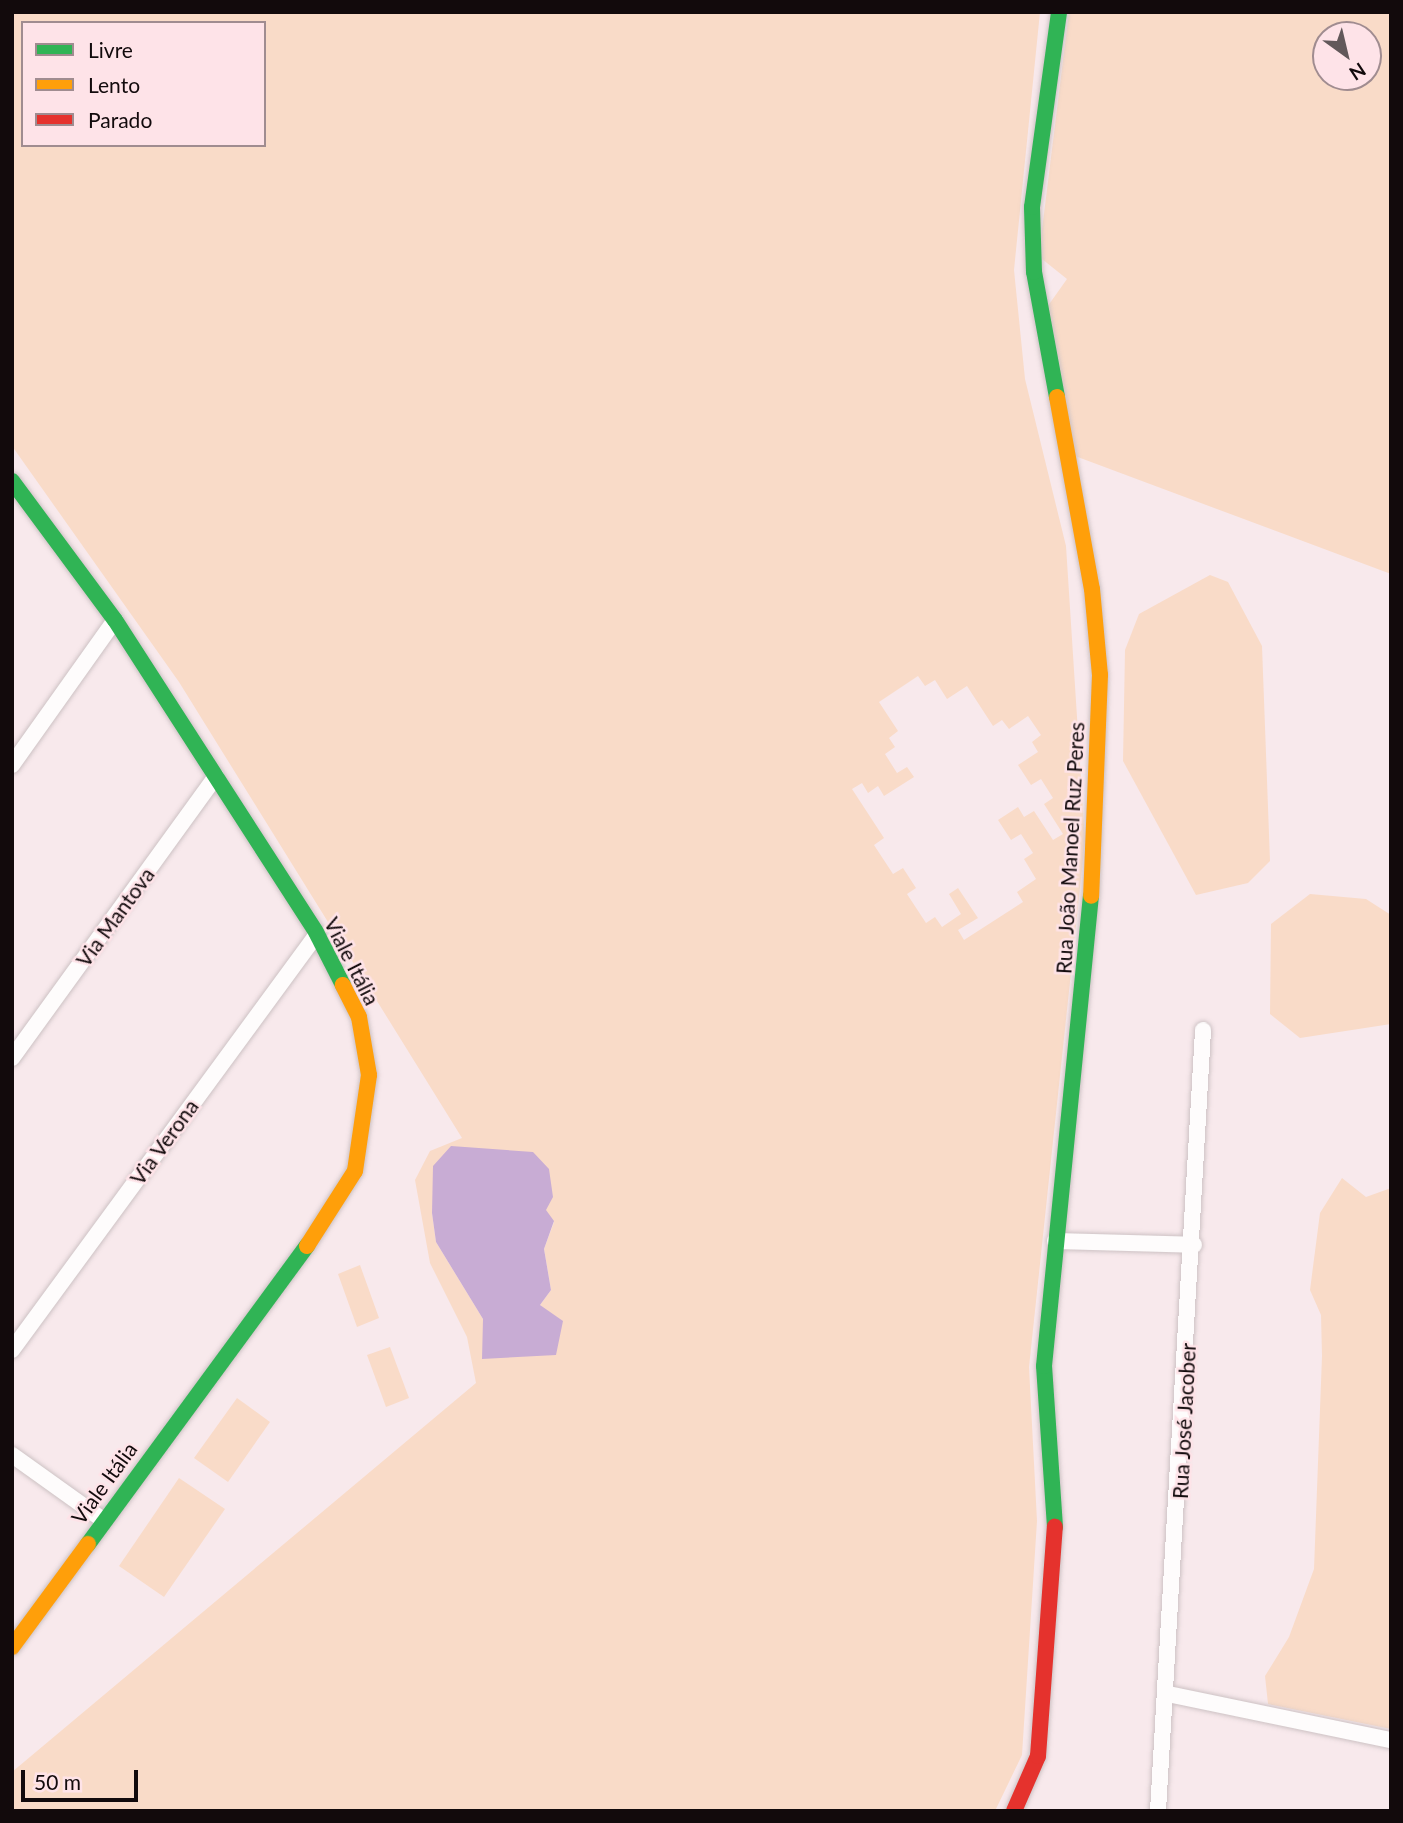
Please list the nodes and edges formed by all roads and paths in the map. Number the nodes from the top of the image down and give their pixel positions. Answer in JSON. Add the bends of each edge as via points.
{"nodes":[{"id":1,"x":1059,"y":12,"type":"edge"},
{"id":2,"x":12,"y":481,"type":"edge"},
{"id":3,"x":115,"y":621,"type":"junction"},
{"id":4,"x":12,"y":765,"type":"edge"},
{"id":5,"x":216,"y":776,"type":"junction"},
{"id":6,"x":317,"y":934,"type":"junction"},
{"id":7,"x":1203,"y":1030,"type":"dead end"},
{"id":8,"x":12,"y":1058,"type":"edge"},
{"id":9,"x":1055,"y":1241,"type":"junction"},
{"id":10,"x":1194,"y":1245,"type":"junction"},
{"id":11,"x":12,"y":1350,"type":"edge"},
{"id":12,"x":12,"y":1455,"type":"edge"},
{"id":13,"x":103,"y":1520,"type":"junction"},
{"id":14,"x":12,"y":1647,"type":"edge"},
{"id":15,"x":1168,"y":1694,"type":"junction"},
{"id":16,"x":1391,"y":1740,"type":"edge"},
{"id":17,"x":1014,"y":1811,"type":"edge"},
{"id":18,"x":1158,"y":1811,"type":"edge"}],
"edges":[{"from":1,"to":9,"type":"street","name":"Rua João Manoel Ruz Peres","via":[[1032,207],[1034,272],[1092,589],[1100,675],[1088,958]]},
{"from":2,"to":3,"type":"street","name":"Viale Itália"},
{"from":3,"to":4,"type":"street"},
{"from":3,"to":5,"type":"street","name":"Viale Itália"},
{"from":5,"to":6,"type":"street","name":"Viale Itália"},
{"from":5,"to":8,"type":"street","name":"Via Mantova"},
{"from":6,"to":11,"type":"street","name":"Via Verona"},
{"from":6,"to":13,"type":"street","name":"Viale Itália","via":[[359,1017],[369,1075],[355,1171],[333,1210]]},
{"from":7,"to":10,"type":"street","name":"Rua José Jacober"},
{"from":9,"to":10,"type":"street"},
{"from":9,"to":17,"type":"street","name":"Rua João Manoel Ruz Peres","via":[[1043,1403],[1055,1530],[1043,1717],[1038,1756]]},
{"from":10,"to":15,"type":"street","name":"Rua José Jacober"},
{"from":12,"to":13,"type":"street"},
{"from":13,"to":14,"type":"street","name":"Viale Itália"},
{"from":15,"to":16,"type":"street"},
{"from":15,"to":18,"type":"street","name":"Rua José Jacober"}]}
